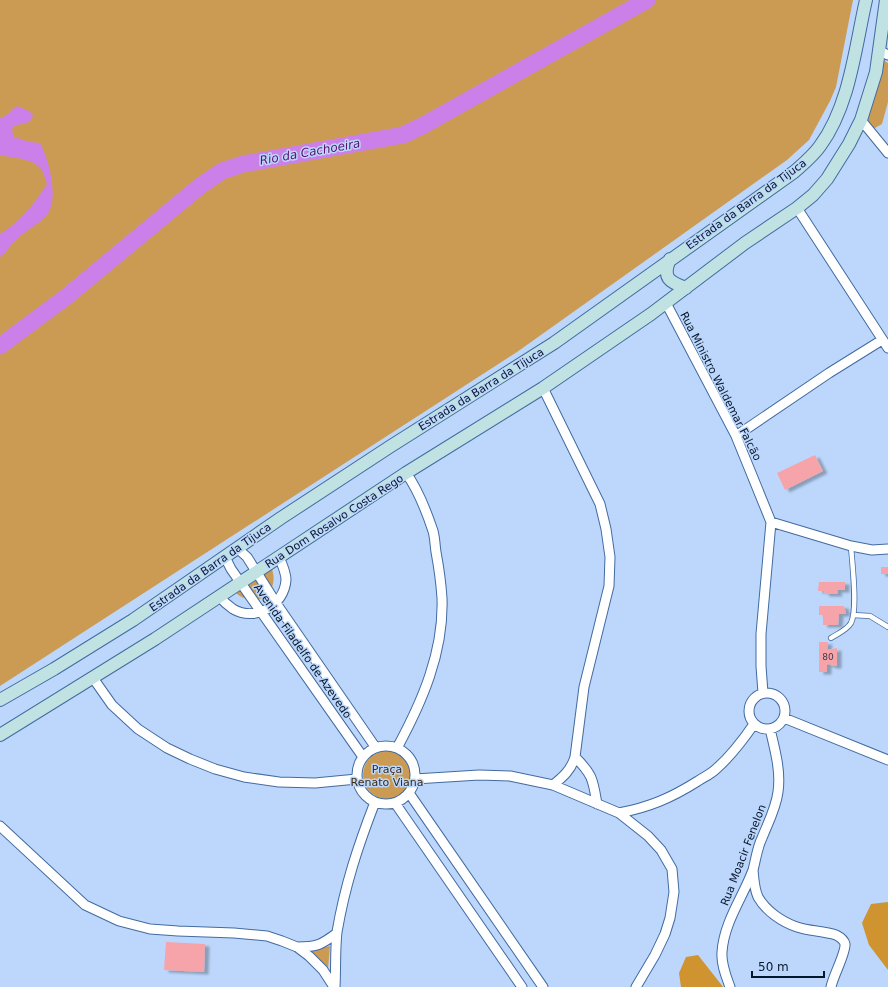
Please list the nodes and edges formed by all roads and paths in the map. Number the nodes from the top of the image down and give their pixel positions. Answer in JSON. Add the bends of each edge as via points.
{"nodes":[{"id":1,"x":866,"y":0,"type":"edge"},
{"id":2,"x":886,"y":0,"type":"edge"},
{"id":3,"x":884,"y":53,"type":"edge"},
{"id":4,"x":862,"y":120,"type":"junction"},
{"id":5,"x":888,"y":153,"type":"edge"},
{"id":6,"x":797,"y":208,"type":"junction"},
{"id":7,"x":670,"y":260,"type":"junction"},
{"id":8,"x":686,"y":288,"type":"junction"},
{"id":9,"x":666,"y":303,"type":"junction"},
{"id":10,"x":882,"y":340,"type":"junction"},
{"id":11,"x":888,"y":348,"type":"edge"},
{"id":12,"x":543,"y":388,"type":"junction"},
{"id":13,"x":736,"y":436,"type":"junction"},
{"id":14,"x":406,"y":474,"type":"junction"},
{"id":15,"x":771,"y":522,"type":"junction"},
{"id":16,"x":851,"y":546,"type":"junction"},
{"id":17,"x":888,"y":548,"type":"edge"},
{"id":18,"x":238,"y":549,"type":"junction"},
{"id":19,"x":226,"y":556,"type":"junction"},
{"id":20,"x":279,"y":557,"type":"junction"},
{"id":21,"x":256,"y":572,"type":"junction"},
{"id":22,"x":240,"y":582,"type":"junction"},
{"id":23,"x":219,"y":596,"type":"junction"},
{"id":24,"x":276,"y":603,"type":"junction"},
{"id":25,"x":261,"y":612,"type":"junction"},
{"id":26,"x":853,"y":615,"type":"junction"},
{"id":27,"x":888,"y":627,"type":"edge"},
{"id":28,"x":831,"y":638,"type":"dead end"},
{"id":29,"x":93,"y":678,"type":"junction"},
{"id":30,"x":763,"y":693,"type":"junction"},
{"id":31,"x":0,"y":700,"type":"edge"},
{"id":32,"x":784,"y":718,"type":"junction"},
{"id":33,"x":754,"y":724,"type":"junction"},
{"id":34,"x":770,"y":729,"type":"junction"},
{"id":35,"x":0,"y":735,"type":"edge"},
{"id":36,"x":376,"y":748,"type":"junction"},
{"id":37,"x":397,"y":748,"type":"junction"},
{"id":38,"x":363,"y":757,"type":"junction"},
{"id":39,"x":575,"y":757,"type":"junction"},
{"id":40,"x":888,"y":760,"type":"edge"},
{"id":41,"x":357,"y":779,"type":"junction"},
{"id":42,"x":415,"y":779,"type":"junction"},
{"id":43,"x":553,"y":785,"type":"junction"},
{"id":44,"x":409,"y":793,"type":"junction"},
{"id":45,"x":375,"y":802,"type":"junction"},
{"id":46,"x":396,"y":803,"type":"junction"},
{"id":47,"x":597,"y":804,"type":"junction"},
{"id":48,"x":619,"y":813,"type":"junction"},
{"id":49,"x":0,"y":826,"type":"edge"},
{"id":50,"x":753,"y":870,"type":"junction"},
{"id":51,"x":337,"y":933,"type":"junction"},
{"id":52,"x":297,"y":947,"type":"junction"},
{"id":53,"x":335,"y":987,"type":"edge"},
{"id":54,"x":522,"y":987,"type":"edge"},
{"id":55,"x":543,"y":987,"type":"edge"},
{"id":56,"x":636,"y":987,"type":"edge"},
{"id":57,"x":730,"y":987,"type":"edge"},
{"id":58,"x":831,"y":987,"type":"edge"}],
"edges":[{"from":1,"to":7,"type":"main road","name":"Estrada da Barra da Tijuca","via":[[845,97],[832,128],[820,146],[794,172]]},
{"from":2,"to":3,"type":"main road"},
{"from":3,"to":4,"type":"main road"},
{"from":4,"to":5,"type":"street"},
{"from":4,"to":6,"type":"main road","via":[[827,179]]},
{"from":6,"to":8,"type":"main road","via":[[745,243]]},
{"from":6,"to":10,"type":"street"},
{"from":7,"to":8,"type":"main road","via":[[666,269],[668,278],[675,285]]},
{"from":7,"to":18,"type":"main road","name":"Estrada da Barra da Tijuca","via":[[554,343],[390,446]]},
{"from":8,"to":9,"type":"main road"},
{"from":9,"to":12,"type":"main road","name":"Rua Dom Rosalvo Costa Rego"},
{"from":9,"to":13,"type":"street","name":"Rua Ministro Waldemar Falcão"},
{"from":10,"to":11,"type":"street"},
{"from":10,"to":13,"type":"street"},
{"from":12,"to":14,"type":"main road","name":"Rua Dom Rosalvo Costa Rego"},
{"from":12,"to":39,"type":"street","via":[[600,504],[610,558],[609,586],[584,687]]},
{"from":13,"to":15,"type":"street","name":"Rua Ministro Waldemar Falcão"},
{"from":14,"to":20,"type":"main road","name":"Rua Dom Rosalvo Costa Rego"},
{"from":14,"to":37,"type":"street","via":[[413,484],[433,532],[442,599],[441,624],[430,675],[422,700]]},
{"from":15,"to":16,"type":"street"},
{"from":15,"to":30,"type":"street","name":"Rua Ministro Waldemar Falcão","via":[[761,634]]},
{"from":16,"to":17,"type":"street","via":[[872,550]]},
{"from":16,"to":26,"type":"lane"},
{"from":18,"to":19,"type":"main road","name":"Estrada da Barra da Tijuca"},
{"from":18,"to":21,"type":"street","name":"Avenida Filadelfo de Azevedo","via":[[247,557]]},
{"from":19,"to":22,"type":"street","name":"Avenida Filadelfo de Azevedo","via":[[229,566]]},
{"from":19,"to":31,"type":"main road","name":"Estrada da Barra da Tijuca","via":[[133,620]]},
{"from":20,"to":21,"type":"main road","name":"Rua Dom Rosalvo Costa Rego"},
{"from":20,"to":24,"type":"street","via":[[286,580]]},
{"from":21,"to":22,"type":"main road","name":"Rua Dom Rosalvo Costa Rego"},
{"from":21,"to":24,"type":"street","name":"Avenida Filadelfo de Azevedo"},
{"from":22,"to":23,"type":"main road","name":"Rua Dom Rosalvo Costa Rego"},
{"from":22,"to":25,"type":"street","name":"Avenida Filadelfo de Azevedo"},
{"from":23,"to":25,"type":"street","via":[[238,611]]},
{"from":23,"to":29,"type":"main road","name":"Rua Dom Rosalvo Costa Rego"},
{"from":24,"to":25,"type":"street"},
{"from":24,"to":36,"type":"street","name":"Avenida Filadelfo de Azevedo"},
{"from":25,"to":38,"type":"street","name":"Avenida Filadelfo de Azevedo"},
{"from":26,"to":27,"type":"lane","via":[[870,616]]},
{"from":26,"to":28,"type":"lane","via":[[848,627]]},
{"from":29,"to":35,"type":"main road","name":"Rua Dom Rosalvo Costa Rego"},
{"from":29,"to":41,"type":"street","via":[[112,705],[138,729],[190,759],[244,777],[272,781],[315,782]]},
{"from":30,"to":32,"type":"street","via":[[774,694],[783,702]]},
{"from":30,"to":33,"type":"street","via":[[754,698],[748,708]]},
{"from":32,"to":34,"type":"street","via":[[776,727]]},
{"from":32,"to":40,"type":"street"},
{"from":33,"to":34,"type":"street","via":[[758,728]]},
{"from":33,"to":48,"type":"street","via":[[738,747],[716,769],[662,801]]},
{"from":34,"to":50,"type":"street","name":"Rua Moacir Fenelon","via":[[777,758],[778,792],[776,804],[757,849]]},
{"from":36,"to":37,"type":"street"},
{"from":36,"to":38,"type":"street"},
{"from":37,"to":42,"type":"street","via":[[410,758]]},
{"from":38,"to":41,"type":"street"},
{"from":39,"to":43,"type":"street","via":[[572,766]]},
{"from":39,"to":47,"type":"street","via":[[593,780]]},
{"from":41,"to":45,"type":"street","via":[[363,793]]},
{"from":42,"to":43,"type":"street","via":[[510,776]]},
{"from":42,"to":44,"type":"street"},
{"from":43,"to":47,"type":"street"},
{"from":44,"to":46,"type":"street"},
{"from":44,"to":55,"type":"street"},
{"from":45,"to":46,"type":"street"},
{"from":45,"to":51,"type":"street","via":[[348,880]]},
{"from":46,"to":54,"type":"street"},
{"from":47,"to":48,"type":"street"},
{"from":48,"to":56,"type":"street","via":[[648,836],[661,850],[672,869],[674,892],[667,928]]},
{"from":49,"to":52,"type":"street","via":[[85,905],[119,921],[150,929],[267,936]]},
{"from":50,"to":57,"type":"street","name":"Rua Moacir Fenelon","via":[[725,934],[722,954],[724,972]]},
{"from":50,"to":58,"type":"street","via":[[754,885],[759,897],[782,921],[796,927],[836,935],[845,943]]},
{"from":51,"to":52,"type":"street","via":[[318,946]]},
{"from":51,"to":53,"type":"street"},
{"from":52,"to":53,"type":"street","via":[[323,970]]}]}
